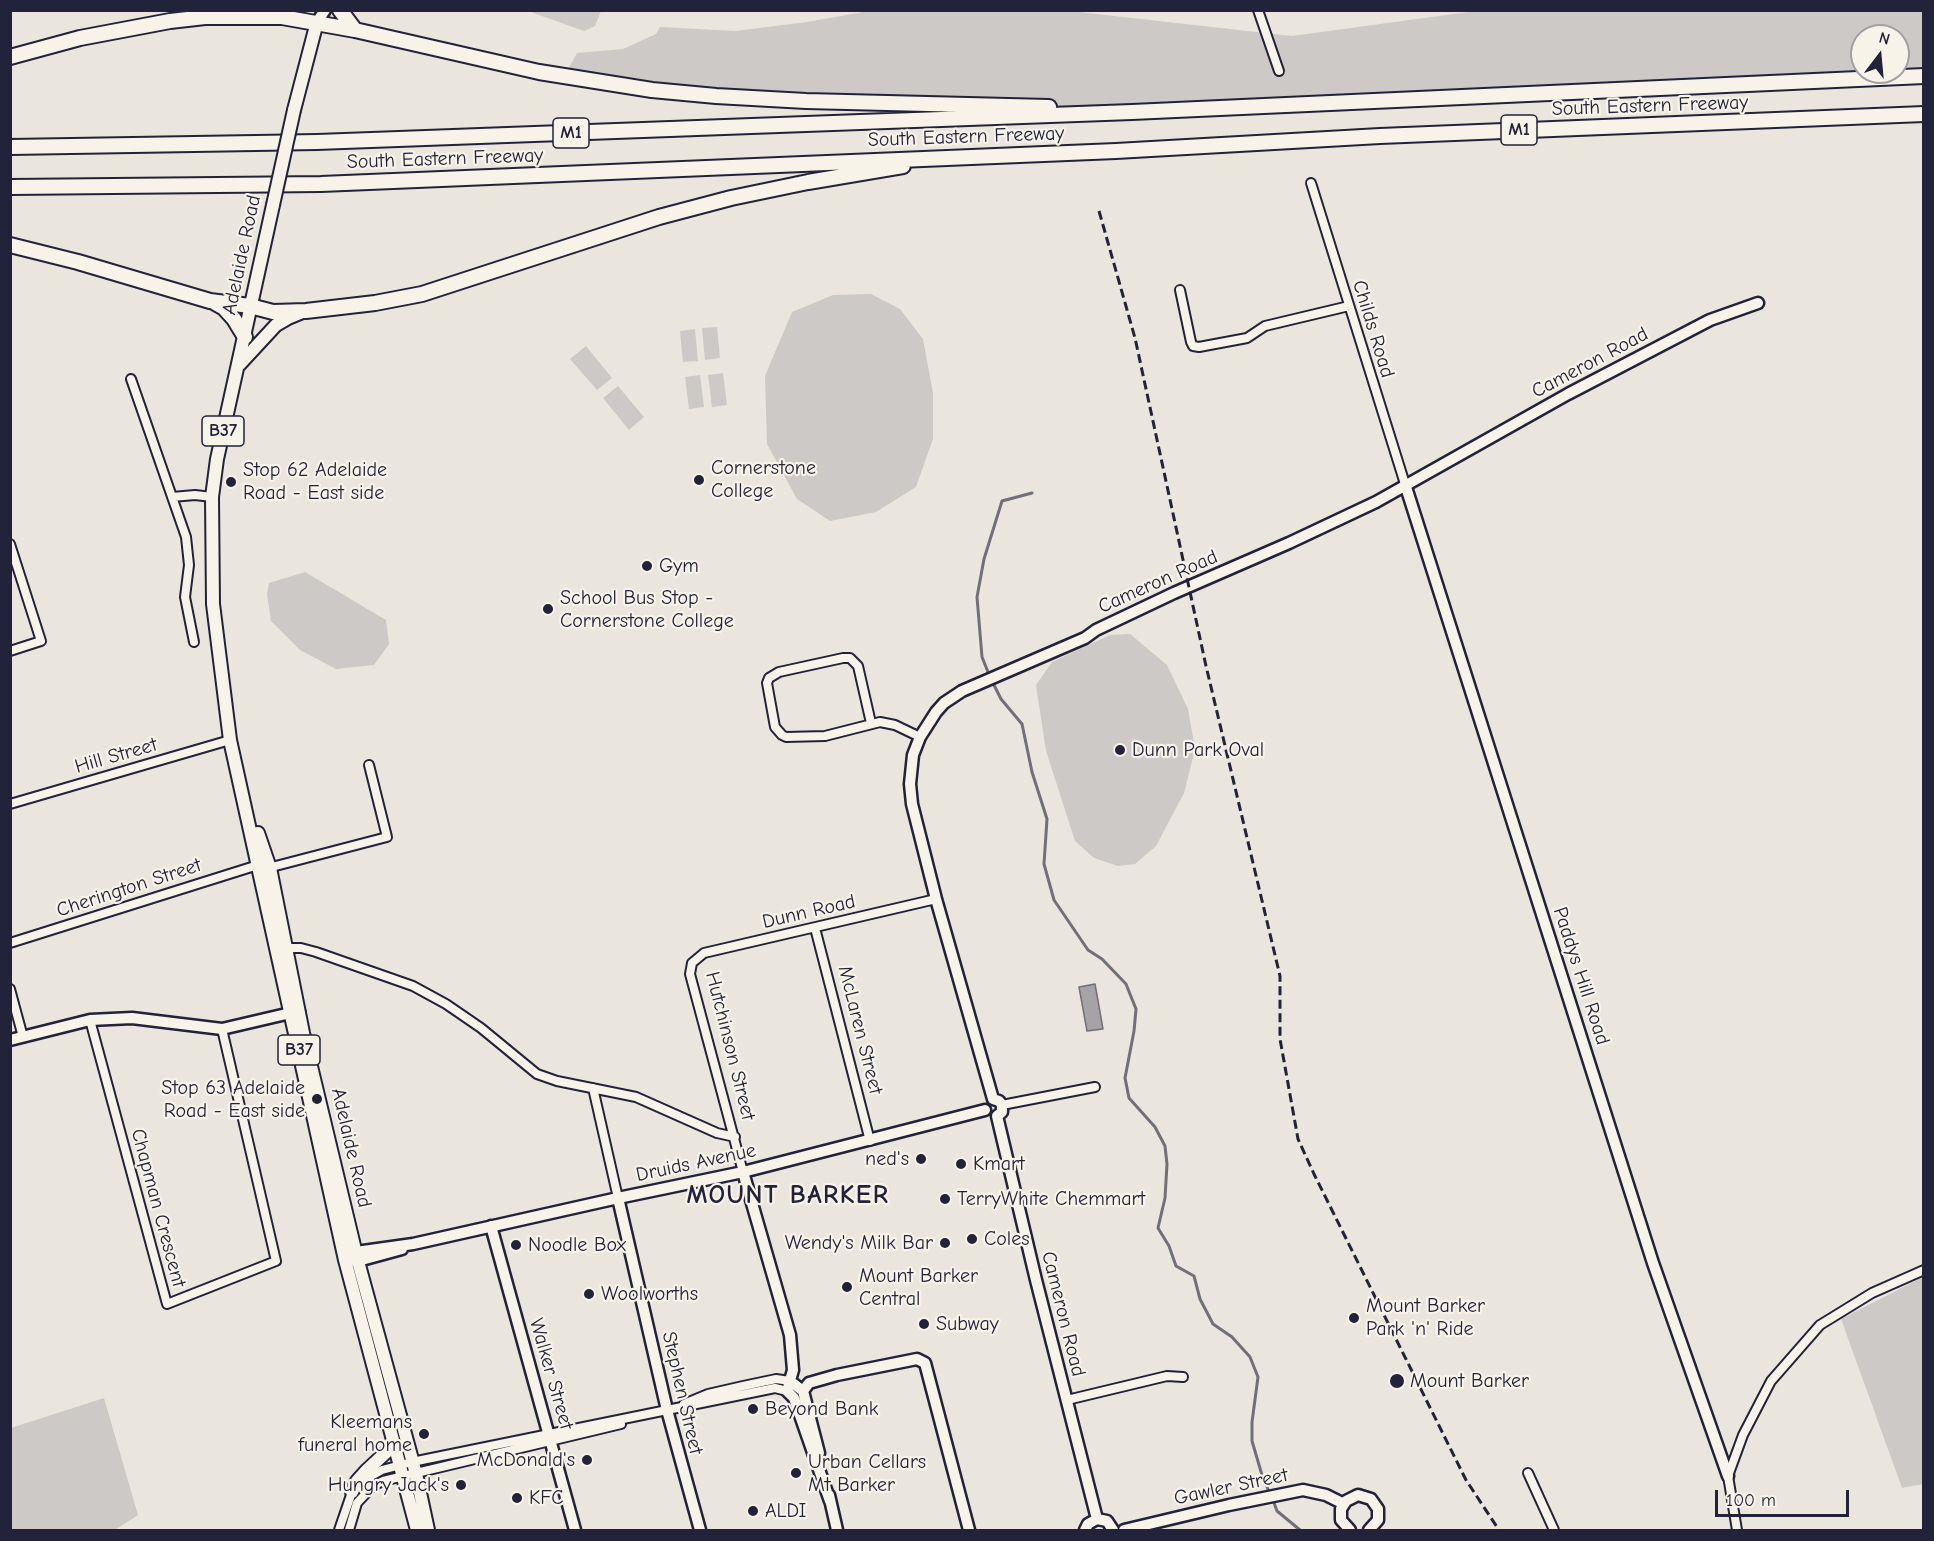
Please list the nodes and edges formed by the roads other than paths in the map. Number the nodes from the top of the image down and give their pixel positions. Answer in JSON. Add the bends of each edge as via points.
{"nodes":[{"id":1,"x":340,"y":10,"type":"edge"},
{"id":2,"x":1258,"y":10,"type":"edge"},
{"id":3,"x":287,"y":14,"type":"edge"},
{"id":4,"x":320,"y":14,"type":"edge"},
{"id":5,"x":355,"y":30,"type":"junction"},
{"id":6,"x":10,"y":57,"type":"edge"},
{"id":7,"x":1279,"y":71,"type":"dead end"},
{"id":8,"x":1923,"y":76,"type":"edge"},
{"id":9,"x":1132,"y":112,"type":"junction"},
{"id":10,"x":1923,"y":114,"type":"edge"},
{"id":11,"x":10,"y":147,"type":"edge"},
{"id":12,"x":949,"y":157,"type":"junction"},
{"id":13,"x":1311,"y":183,"type":"dead end"},
{"id":14,"x":10,"y":187,"type":"edge"},
{"id":15,"x":10,"y":245,"type":"edge"},
{"id":16,"x":1180,"y":290,"type":"dead end"},
{"id":17,"x":210,"y":301,"type":"junction"},
{"id":18,"x":1758,"y":303,"type":"dead end"},
{"id":19,"x":250,"y":306,"type":"junction"},
{"id":20,"x":1349,"y":306,"type":"junction"},
{"id":21,"x":306,"y":311,"type":"junction"},
{"id":22,"x":245,"y":337,"type":"junction"},
{"id":23,"x":238,"y":366,"type":"junction"},
{"id":24,"x":130,"y":379,"type":"dead end"},
{"id":25,"x":1405,"y":484,"type":"junction"},
{"id":26,"x":172,"y":497,"type":"junction"},
{"id":27,"x":212,"y":497,"type":"junction"},
{"id":28,"x":10,"y":544,"type":"edge"},
{"id":29,"x":194,"y":642,"type":"dead end"},
{"id":30,"x":10,"y":651,"type":"edge"},
{"id":31,"x":871,"y":723,"type":"junction"},
{"id":32,"x":920,"y":736,"type":"junction"},
{"id":33,"x":230,"y":740,"type":"junction"},
{"id":34,"x":369,"y":765,"type":"dead end"},
{"id":35,"x":10,"y":804,"type":"edge"},
{"id":36,"x":262,"y":868,"type":"junction"},
{"id":37,"x":936,"y":899,"type":"junction"},
{"id":38,"x":815,"y":928,"type":"junction"},
{"id":39,"x":10,"y":943,"type":"edge"},
{"id":40,"x":286,"y":948,"type":"junction"},
{"id":41,"x":692,"y":963,"type":"joint"},
{"id":42,"x":10,"y":989,"type":"edge"},
{"id":43,"x":295,"y":1012,"type":"junction"},
{"id":44,"x":90,"y":1020,"type":"junction"},
{"id":45,"x":222,"y":1029,"type":"junction"},
{"id":46,"x":23,"y":1037,"type":"junction"},
{"id":47,"x":10,"y":1040,"type":"edge"},
{"id":48,"x":1095,"y":1087,"type":"dead end"},
{"id":49,"x":593,"y":1088,"type":"junction"},
{"id":50,"x":998,"y":1107,"type":"junction"},
{"id":51,"x":735,"y":1137,"type":"junction"},
{"id":52,"x":870,"y":1141,"type":"junction"},
{"id":53,"x":743,"y":1172,"type":"junction"},
{"id":54,"x":618,"y":1198,"type":"junction"},
{"id":55,"x":491,"y":1226,"type":"junction"},
{"id":56,"x":353,"y":1257,"type":"junction"},
{"id":57,"x":1923,"y":1270,"type":"edge"},
{"id":58,"x":1182,"y":1377,"type":"dead end"},
{"id":59,"x":788,"y":1386,"type":"junction"},
{"id":60,"x":803,"y":1391,"type":"junction"},
{"id":61,"x":1067,"y":1400,"type":"junction"},
{"id":62,"x":667,"y":1410,"type":"junction"},
{"id":63,"x":550,"y":1438,"type":"junction"},
{"id":64,"x":395,"y":1444,"type":"junction"},
{"id":65,"x":408,"y":1469,"type":"junction"},
{"id":66,"x":1528,"y":1473,"type":"dead end"},
{"id":67,"x":1728,"y":1476,"type":"junction"},
{"id":68,"x":352,"y":1492,"type":"junction"},
{"id":69,"x":830,"y":1501,"type":"junction"},
{"id":70,"x":1344,"y":1504,"type":"junction"},
{"id":71,"x":1097,"y":1519,"type":"junction"},
{"id":72,"x":1375,"y":1529,"type":"edge"},
{"id":73,"x":339,"y":1530,"type":"edge"},
{"id":74,"x":349,"y":1530,"type":"edge"},
{"id":75,"x":417,"y":1530,"type":"edge"},
{"id":76,"x":428,"y":1530,"type":"edge"},
{"id":77,"x":575,"y":1530,"type":"edge"},
{"id":78,"x":700,"y":1530,"type":"edge"},
{"id":79,"x":837,"y":1530,"type":"edge"},
{"id":80,"x":969,"y":1530,"type":"edge"},
{"id":81,"x":1085,"y":1530,"type":"edge"},
{"id":82,"x":1113,"y":1530,"type":"edge"},
{"id":83,"x":1124,"y":1530,"type":"edge"},
{"id":84,"x":1350,"y":1530,"type":"edge"},
{"id":85,"x":1554,"y":1530,"type":"edge"},
{"id":86,"x":1737,"y":1530,"type":"edge"}],
"edges":[{"from":1,"to":5,"type":"highway"},
{"from":2,"to":7,"type":"street"},
{"from":3,"to":4,"type":"highway"},
{"from":3,"to":6,"type":"highway","via":[[170,21],[80,38]]},
{"from":4,"to":5,"type":"highway"},
{"from":4,"to":19,"type":"main road","name":"Adelaide Road","number":"B37","bridge":true},
{"from":5,"to":9,"type":"highway","via":[[539,72],[652,90],[806,101]]},
{"from":8,"to":9,"type":"highway","name":"South Eastern Freeway","number":"M1"},
{"from":9,"to":11,"type":"highway","name":"South Eastern Freeway","number":"M1","via":[[259,144]]},
{"from":10,"to":12,"type":"highway","name":"South Eastern Freeway","number":"M1"},
{"from":12,"to":14,"type":"highway","name":"South Eastern Freeway","number":"M1","via":[[321,184]]},
{"from":12,"to":21,"type":"highway","via":[[731,198],[659,217],[422,294]]},
{"from":13,"to":20,"type":"street","name":"Childs Road"},
{"from":15,"to":17,"type":"highway"},
{"from":16,"to":20,"type":"street","via":[[1191,342],[1199,347],[1247,338],[1265,326]]},
{"from":17,"to":19,"type":"highway"},
{"from":17,"to":22,"type":"highway","via":[[224,308]]},
{"from":18,"to":25,"type":"street","name":"Cameron Road","via":[[1710,320]]},
{"from":19,"to":21,"type":"highway","via":[[273,312]]},
{"from":19,"to":22,"type":"main road","name":"Adelaide Road","number":"B37"},
{"from":20,"to":25,"type":"street","name":"Childs Road"},
{"from":21,"to":23,"type":"main road","via":[[276,325]]},
{"from":22,"to":23,"type":"main road","name":"Adelaide Road","number":"B37"},
{"from":23,"to":27,"type":"main road","name":"Adelaide Road","number":"B37"},
{"from":24,"to":26,"type":"street"},
{"from":25,"to":32,"type":"street","name":"Cameron Road","via":[[1289,543],[962,691],[944,703]]},
{"from":25,"to":67,"type":"street","name":"Paddys Hill Road","via":[[1653,1263]]},
{"from":26,"to":27,"type":"street"},
{"from":26,"to":29,"type":"street","via":[[186,537],[189,565],[185,597]]},
{"from":27,"to":33,"type":"main road","name":"Adelaide Road","number":"B37","via":[[213,604]]},
{"from":28,"to":30,"type":"street","via":[[41,641]]},
{"from":31,"to":31,"type":"street","via":[[858,666],[850,658],[779,672],[766,683],[775,727],[786,737],[825,736]]},
{"from":31,"to":32,"type":"street","via":[[888,723]]},
{"from":32,"to":37,"type":"street","name":"Cameron Road","via":[[910,767],[910,784]]},
{"from":33,"to":35,"type":"street","name":"Hill Street"},
{"from":33,"to":36,"type":"main road","name":"Adelaide Road","number":"B37"},
{"from":34,"to":36,"type":"street","name":"Cherington Street","via":[[387,837]]},
{"from":36,"to":39,"type":"street","name":"Cherington Street"},
{"from":36,"to":40,"type":"main road","name":"Adelaide Road","number":"B37"},
{"from":36,"to":43,"type":"main road","name":"Adelaide Road","number":"B37"},
{"from":37,"to":38,"type":"street","name":"Dunn Road"},
{"from":37,"to":50,"type":"street","name":"Cameron Road"},
{"from":38,"to":41,"type":"street","name":"Dunn Road","via":[[704,954]]},
{"from":38,"to":52,"type":"street","name":"McLaren Street"},
{"from":40,"to":43,"type":"main road","name":"Adelaide Road","number":"B37"},
{"from":40,"to":49,"type":"street","via":[[304,949],[413,986],[473,1022],[537,1074]]},
{"from":41,"to":51,"type":"street","name":"Hutchinson Street","via":[[690,974]]},
{"from":42,"to":46,"type":"street"},
{"from":43,"to":45,"type":"street"},
{"from":43,"to":56,"type":"main road","name":"Adelaide Road","number":"B37"},
{"from":44,"to":45,"type":"street","via":[[132,1018]]},
{"from":44,"to":45,"type":"street","name":"Chapman Crescent","via":[[167,1305],[276,1261]]},
{"from":44,"to":46,"type":"street"},
{"from":46,"to":47,"type":"street"},
{"from":48,"to":50,"type":"street"},
{"from":49,"to":51,"type":"street","via":[[636,1097],[717,1133]]},
{"from":49,"to":54,"type":"street","name":"Stephen Street"},
{"from":50,"to":52,"type":"street","name":"Druids Avenue","via":[[987,1101],[985,1110]]},
{"from":50,"to":61,"type":"street","name":"Cameron Road"},
{"from":51,"to":53,"type":"street","name":"Hutchinson Street"},
{"from":52,"to":53,"type":"street","name":"Druids Avenue"},
{"from":53,"to":54,"type":"street","name":"Druids Avenue"},
{"from":53,"to":59,"type":"street","name":"Hutchinson Street","via":[[790,1335],[793,1370]]},
{"from":54,"to":55,"type":"street","name":"Druids Avenue"},
{"from":54,"to":62,"type":"street","name":"Stephen Street"},
{"from":55,"to":56,"type":"street","name":"Druids Avenue"},
{"from":55,"to":63,"type":"street","name":"Walker Street"},
{"from":56,"to":64,"type":"main road","name":"Adelaide Road","number":"B37"},
{"from":56,"to":65,"type":"main road","name":"Adelaide Road","number":"B37"},
{"from":57,"to":67,"type":"street","via":[[1872,1293],[1820,1325],[1771,1381],[1743,1435]]},
{"from":58,"to":61,"type":"street","via":[[1167,1376]]},
{"from":59,"to":60,"type":"street"},
{"from":59,"to":62,"type":"street","via":[[776,1379],[708,1394]]},
{"from":59,"to":69,"type":"street"},
{"from":60,"to":69,"type":"street"},
{"from":60,"to":80,"type":"street","via":[[809,1383],[837,1375],[917,1359],[925,1363]]},
{"from":61,"to":71,"type":"street","name":"Cameron Road"},
{"from":62,"to":63,"type":"street","via":[[611,1427]]},
{"from":62,"to":78,"type":"street","name":"Stephen Street"},
{"from":63,"to":65,"type":"street"},
{"from":63,"to":65,"type":"street"},
{"from":63,"to":77,"type":"street","name":"Walker Street"},
{"from":64,"to":65,"type":"main road","name":"Adelaide Road","number":"B37"},
{"from":64,"to":68,"type":"main road","via":[[357,1481]]},
{"from":65,"to":68,"type":"street","via":[[382,1470]]},
{"from":65,"to":74,"type":"street","via":[[364,1494]]},
{"from":65,"to":75,"type":"main road","name":"Adelaide Road","number":"B37"},
{"from":65,"to":76,"type":"main road","name":"Adelaide Road","number":"B37"},
{"from":66,"to":85,"type":"street"},
{"from":67,"to":86,"type":"street"},
{"from":68,"to":73,"type":"street"},
{"from":69,"to":79,"type":"street"},
{"from":70,"to":72,"type":"street","via":[[1354,1496],[1371,1499],[1378,1512]]},
{"from":70,"to":83,"type":"street","name":"Gawler Street","via":[[1316,1491],[1303,1490]]},
{"from":70,"to":84,"type":"street","via":[[1341,1520]]},
{"from":71,"to":81,"type":"street"},
{"from":71,"to":82,"type":"street","via":[[1107,1521]]}]}
